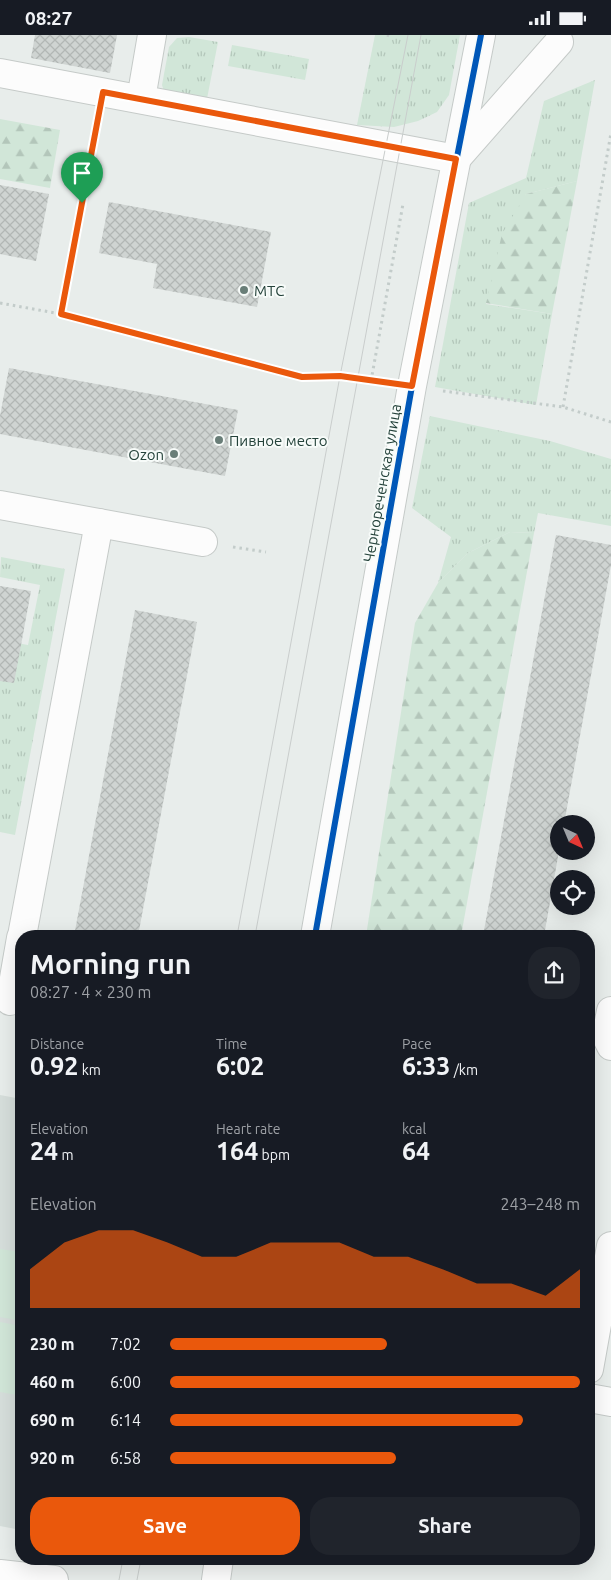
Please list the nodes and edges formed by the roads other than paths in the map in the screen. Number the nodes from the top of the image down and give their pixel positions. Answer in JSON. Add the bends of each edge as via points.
{"nodes":[{"id":1,"x":152,"y":35,"type":"edge"},
{"id":2,"x":481,"y":35,"type":"edge"},
{"id":3,"x":559,"y":42,"type":"dead end"},
{"id":4,"x":0,"y":73,"type":"edge"},
{"id":5,"x":141,"y":99,"type":"junction"},
{"id":6,"x":456,"y":159,"type":"junction"},
{"id":7,"x":0,"y":505,"type":"edge"},
{"id":8,"x":99,"y":523,"type":"junction"},
{"id":9,"x":202,"y":542,"type":"dead end"},
{"id":10,"x":22,"y":930,"type":"edge"},
{"id":11,"x":316,"y":930,"type":"edge"},
{"id":12,"x":15,"y":972,"type":"edge"},
{"id":13,"x":10,"y":1001,"type":"dead end"},
{"id":14,"x":611,"y":1011,"type":"edge"},
{"id":15,"x":611,"y":1046,"type":"edge"},
{"id":16,"x":611,"y":1246,"type":"edge"},
{"id":17,"x":595,"y":1335,"type":"edge"},
{"id":18,"x":595,"y":1399,"type":"edge"},
{"id":19,"x":611,"y":1402,"type":"edge"},
{"id":20,"x":218,"y":1565,"type":"edge"},
{"id":21,"x":0,"y":1574,"type":"edge"},
{"id":22,"x":54,"y":1580,"type":"edge"},
{"id":23,"x":216,"y":1580,"type":"edge"}],
"edges":[{"from":1,"to":5,"type":"street"},
{"from":2,"to":6,"type":"street","name":"Чернореченская улица"},
{"from":3,"to":6,"type":"street"},
{"from":4,"to":5,"type":"street"},
{"from":5,"to":6,"type":"street"},
{"from":6,"to":11,"type":"street","name":"Чернореченская улица","via":[[412,386]]},
{"from":7,"to":8,"type":"street"},
{"from":8,"to":9,"type":"street"},
{"from":8,"to":10,"type":"street"},
{"from":12,"to":13,"type":"street"},
{"from":14,"to":15,"type":"street","via":[[606,1036]]},
{"from":16,"to":17,"type":"street"},
{"from":18,"to":19,"type":"street"},
{"from":20,"to":23,"type":"street"},
{"from":21,"to":22,"type":"street"}]}
